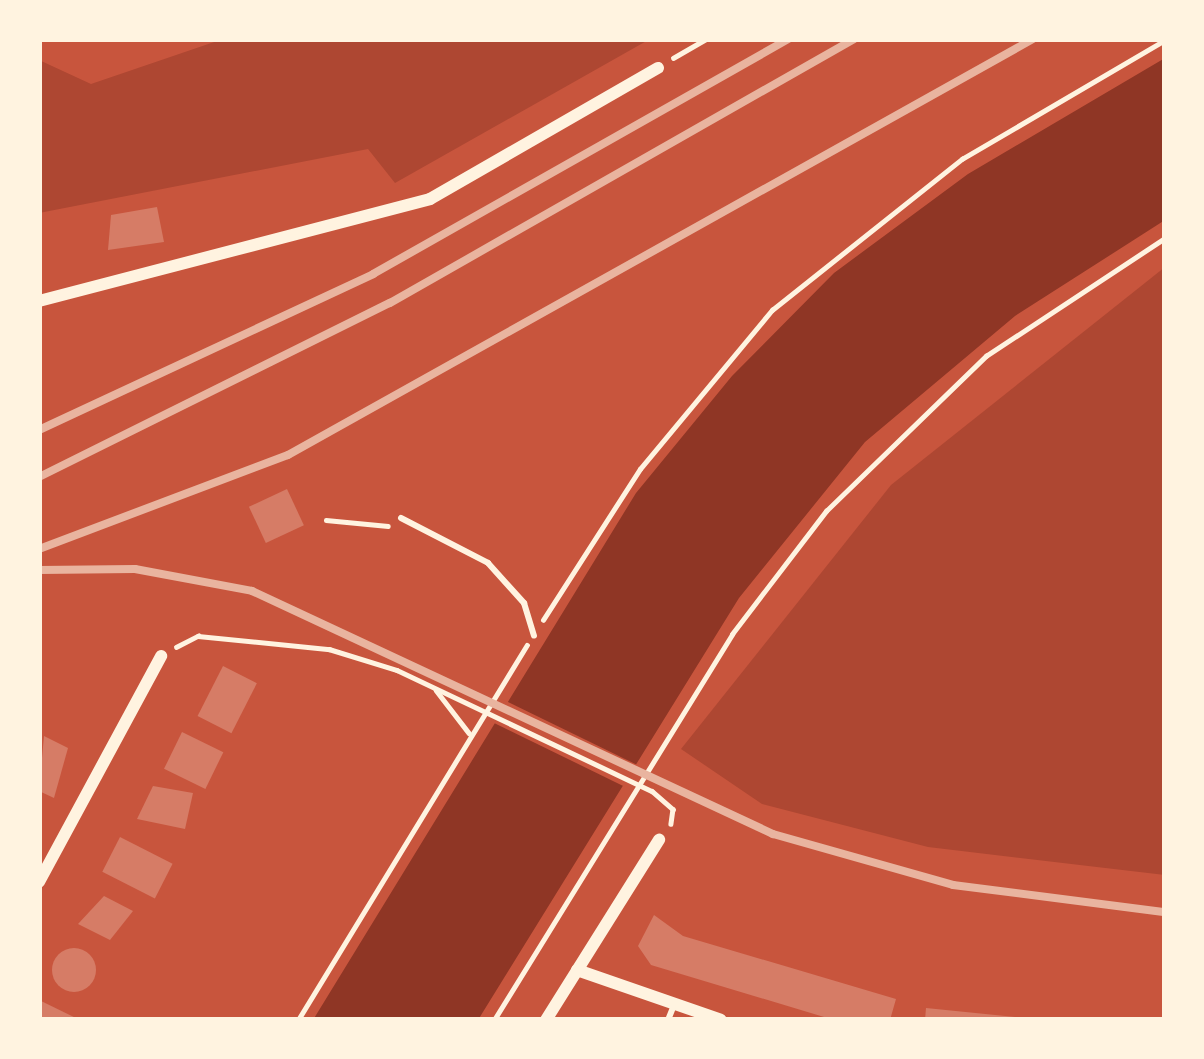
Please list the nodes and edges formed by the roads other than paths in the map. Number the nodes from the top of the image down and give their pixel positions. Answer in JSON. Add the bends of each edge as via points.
{"nodes":[{"id":1,"x":658,"y":68,"type":"road end"},
{"id":2,"x":39,"y":301,"type":"edge"},
{"id":3,"x":401,"y":518,"type":"road end"},
{"id":4,"x":534,"y":635,"type":"road end"},
{"id":5,"x":161,"y":656,"type":"road end"},
{"id":6,"x":659,"y":840,"type":"road end"},
{"id":7,"x":39,"y":882,"type":"edge"},
{"id":8,"x":577,"y":970,"type":"junction"},
{"id":9,"x":674,"y":1005,"type":"junction"},
{"id":10,"x":546,"y":1020,"type":"edge"},
{"id":11,"x":668,"y":1020,"type":"edge"},
{"id":12,"x":722,"y":1020,"type":"edge"}],
"edges":[{"from":1,"to":2,"type":"street","via":[[430,200]]},
{"from":3,"to":4,"type":"lane","via":[[488,563],[524,603]]},
{"from":5,"to":7,"type":"street"},
{"from":6,"to":8,"type":"street"},
{"from":8,"to":9,"type":"street"},
{"from":8,"to":10,"type":"street"},
{"from":9,"to":11,"type":"lane"},
{"from":9,"to":12,"type":"street"}]}
